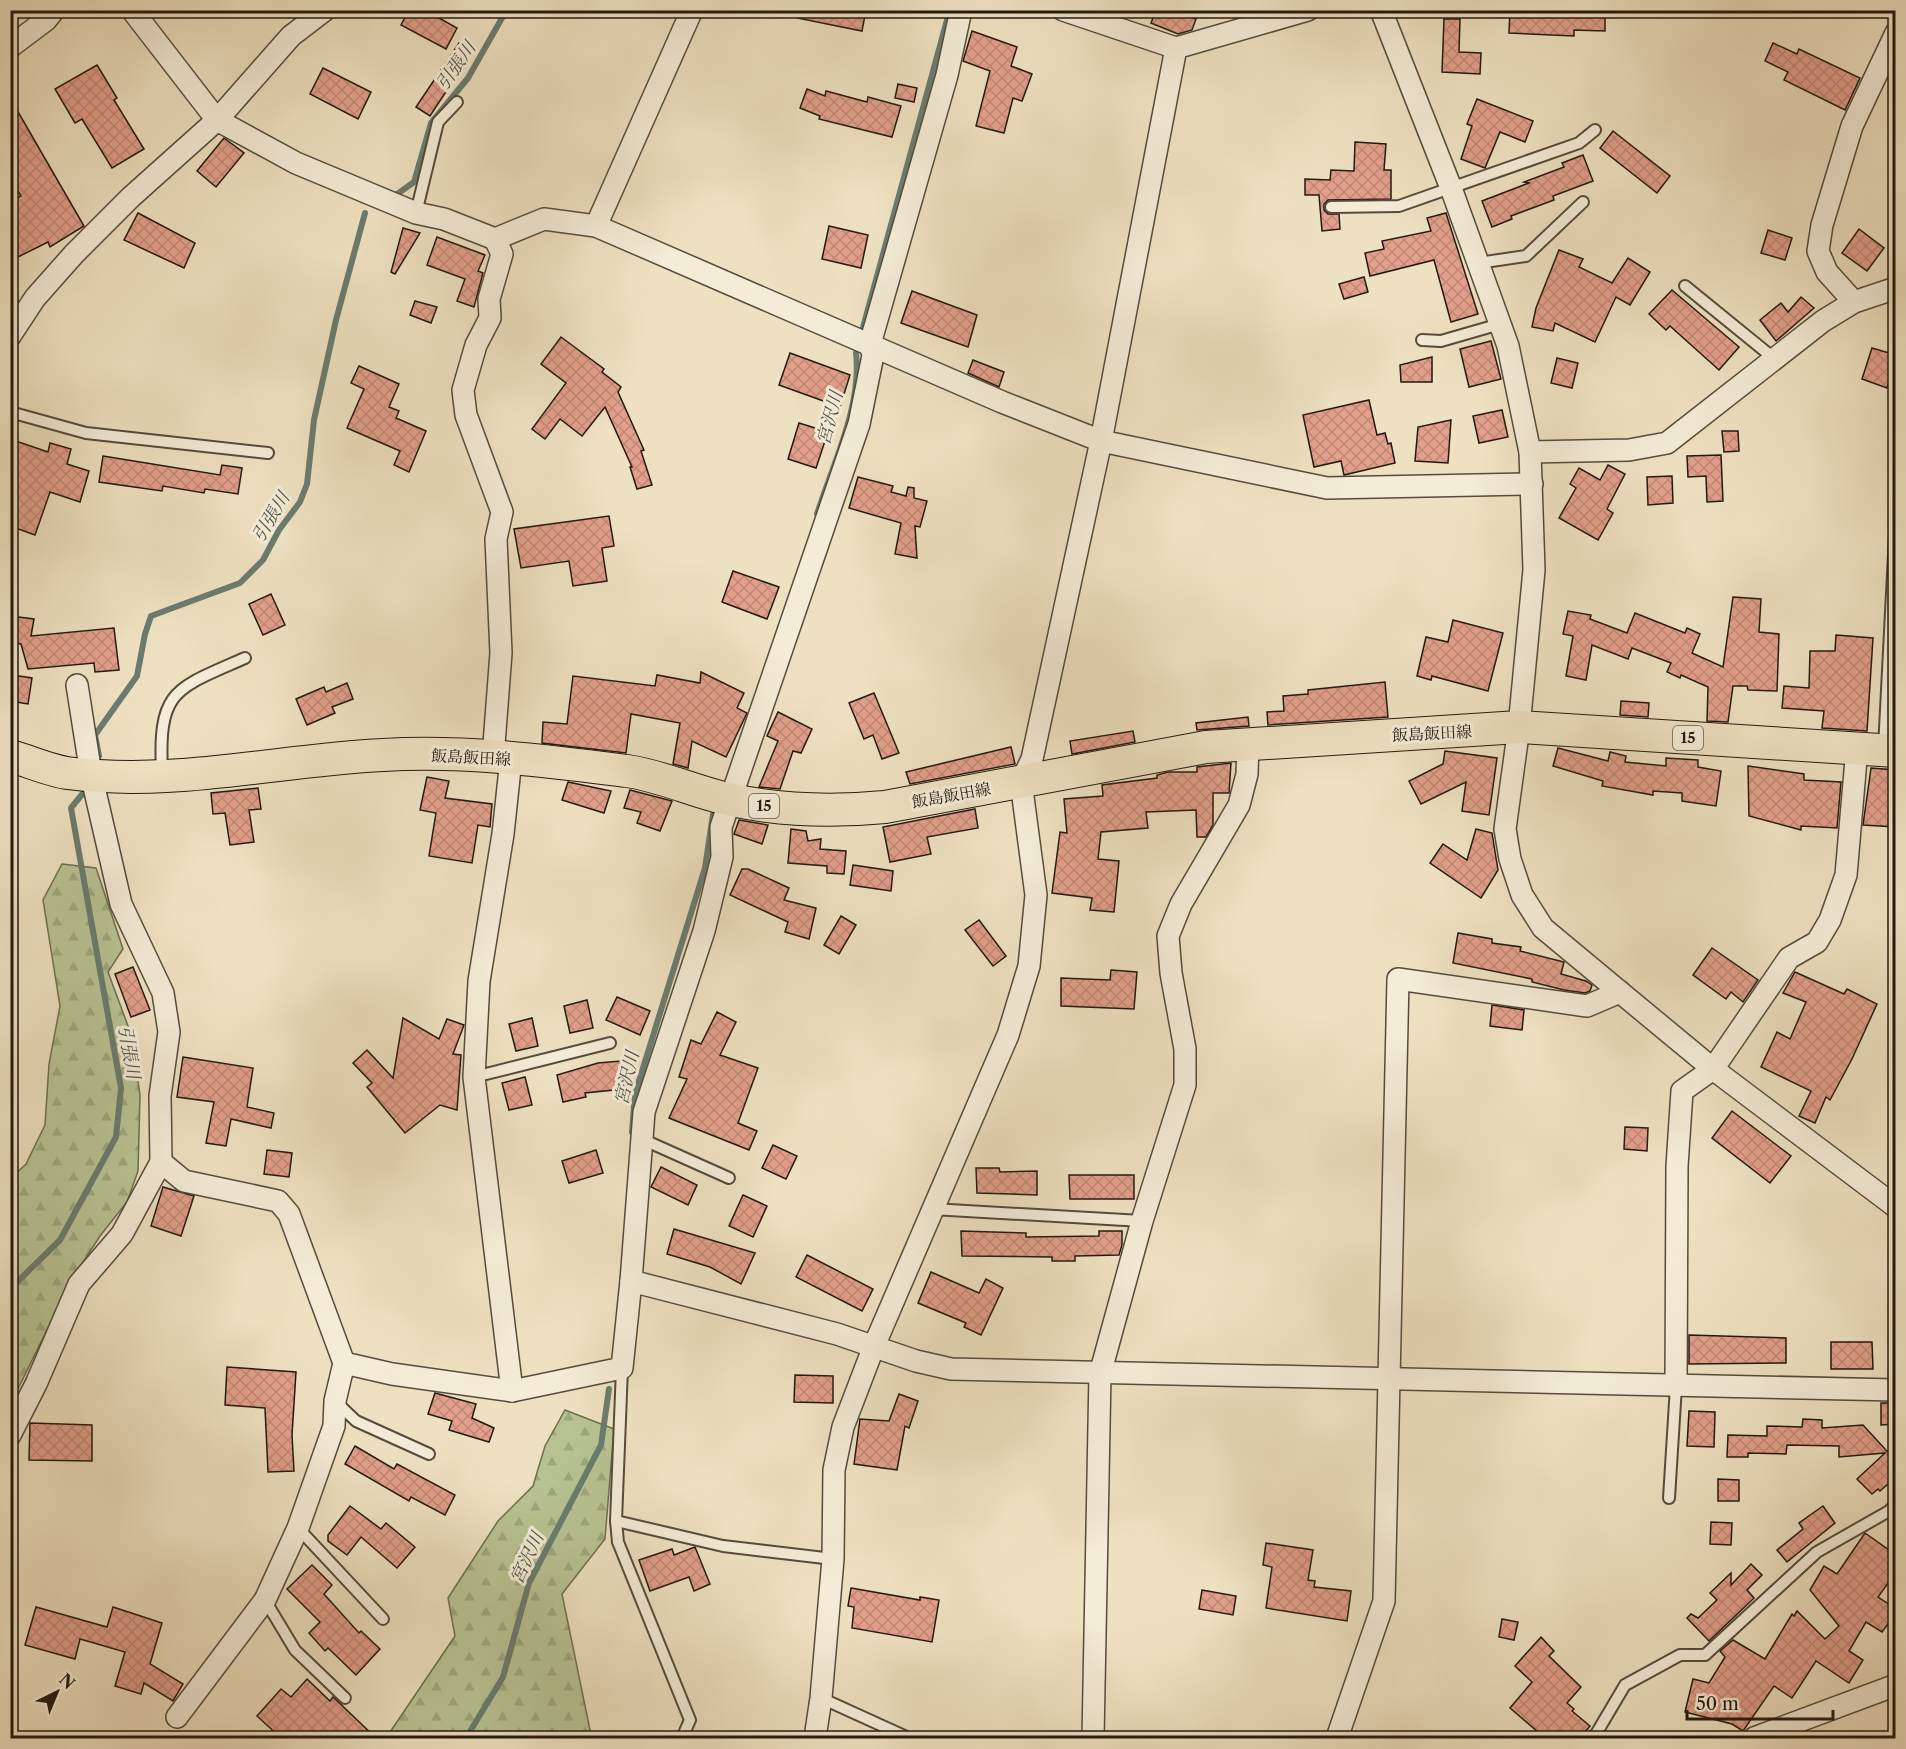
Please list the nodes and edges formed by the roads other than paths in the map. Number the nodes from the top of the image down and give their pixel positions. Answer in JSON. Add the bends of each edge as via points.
{"nodes":[{"id":1,"x":54,"y":10,"type":"edge"},
{"id":2,"x":132,"y":10,"type":"edge"},
{"id":3,"x":325,"y":10,"type":"edge"},
{"id":4,"x":692,"y":10,"type":"edge"},
{"id":5,"x":961,"y":10,"type":"edge"},
{"id":6,"x":1063,"y":10,"type":"edge"},
{"id":7,"x":1308,"y":10,"type":"edge"},
{"id":8,"x":1381,"y":10,"type":"edge"},
{"id":9,"x":1896,"y":33,"type":"edge"},
{"id":10,"x":10,"y":47,"type":"edge"},
{"id":11,"x":1176,"y":48,"type":"junction"},
{"id":12,"x":456,"y":102,"type":"dead end"},
{"id":13,"x":217,"y":120,"type":"junction"},
{"id":14,"x":1595,"y":130,"type":"dead end"},
{"id":15,"x":1451,"y":188,"type":"junction"},
{"id":16,"x":1583,"y":202,"type":"dead end"},
{"id":17,"x":1331,"y":207,"type":"dead end"},
{"id":18,"x":416,"y":213,"type":"junction"},
{"id":19,"x":596,"y":226,"type":"junction"},
{"id":20,"x":495,"y":238,"type":"junction"},
{"id":21,"x":1478,"y":263,"type":"junction"},
{"id":22,"x":1684,"y":286,"type":"dead end"},
{"id":23,"x":1894,"y":294,"type":"edge"},
{"id":24,"x":1854,"y":302,"type":"junction"},
{"id":25,"x":1500,"y":324,"type":"junction"},
{"id":26,"x":10,"y":336,"type":"edge"},
{"id":27,"x":860,"y":340,"type":"junction"},
{"id":28,"x":1422,"y":340,"type":"dead end"},
{"id":29,"x":1776,"y":360,"type":"junction"},
{"id":30,"x":10,"y":412,"type":"edge"},
{"id":31,"x":1101,"y":441,"type":"junction"},
{"id":32,"x":1530,"y":452,"type":"junction"},
{"id":33,"x":268,"y":453,"type":"dead end"},
{"id":34,"x":1532,"y":484,"type":"junction"},
{"id":35,"x":1896,"y":515,"type":"edge"},
{"id":36,"x":245,"y":658,"type":"dead end"},
{"id":37,"x":77,"y":685,"type":"dead end"},
{"id":38,"x":1519,"y":728,"type":"junction"},
{"id":39,"x":1248,"y":743,"type":"junction"},
{"id":40,"x":1879,"y":750,"type":"edge"},
{"id":41,"x":10,"y":756,"type":"edge"},
{"id":42,"x":502,"y":758,"type":"junction"},
{"id":43,"x":92,"y":774,"type":"junction"},
{"id":44,"x":162,"y":775,"type":"junction"},
{"id":45,"x":1021,"y":782,"type":"junction"},
{"id":46,"x":730,"y":800,"type":"junction"},
{"id":47,"x":1620,"y":992,"type":"junction"},
{"id":48,"x":610,"y":1043,"type":"dead end"},
{"id":49,"x":1713,"y":1069,"type":"junction"},
{"id":50,"x":474,"y":1077,"type":"junction"},
{"id":51,"x":644,"y":1140,"type":"junction"},
{"id":52,"x":161,"y":1162,"type":"junction"},
{"id":53,"x":729,"y":1178,"type":"dead end"},
{"id":54,"x":1896,"y":1207,"type":"edge"},
{"id":55,"x":932,"y":1209,"type":"junction"},
{"id":56,"x":1142,"y":1221,"type":"junction"},
{"id":57,"x":631,"y":1281,"type":"junction"},
{"id":58,"x":874,"y":1346,"type":"junction"},
{"id":59,"x":344,"y":1363,"type":"junction"},
{"id":60,"x":622,"y":1368,"type":"junction"},
{"id":61,"x":1100,"y":1374,"type":"junction"},
{"id":62,"x":1388,"y":1378,"type":"junction"},
{"id":63,"x":1676,"y":1386,"type":"junction"},
{"id":64,"x":1896,"y":1390,"type":"edge"},
{"id":65,"x":512,"y":1391,"type":"junction"},
{"id":66,"x":335,"y":1401,"type":"junction"},
{"id":67,"x":10,"y":1435,"type":"edge"},
{"id":68,"x":429,"y":1454,"type":"dead end"},
{"id":69,"x":1669,"y":1498,"type":"dead end"},
{"id":70,"x":1896,"y":1504,"type":"edge"},
{"id":71,"x":616,"y":1521,"type":"junction"},
{"id":72,"x":298,"y":1528,"type":"junction"},
{"id":73,"x":832,"y":1559,"type":"junction"},
{"id":74,"x":265,"y":1600,"type":"junction"},
{"id":75,"x":383,"y":1619,"type":"dead end"},
{"id":76,"x":1896,"y":1685,"type":"edge"},
{"id":77,"x":345,"y":1698,"type":"dead end"},
{"id":78,"x":821,"y":1698,"type":"junction"},
{"id":79,"x":177,"y":1717,"type":"dead end"},
{"id":80,"x":682,"y":1738,"type":"edge"},
{"id":81,"x":814,"y":1738,"type":"edge"},
{"id":82,"x":909,"y":1738,"type":"edge"},
{"id":83,"x":1092,"y":1738,"type":"edge"},
{"id":84,"x":1337,"y":1738,"type":"edge"},
{"id":85,"x":1590,"y":1738,"type":"edge"},
{"id":86,"x":1754,"y":1738,"type":"edge"}],
"edges":[{"from":1,"to":10,"type":"street"},
{"from":2,"to":13,"type":"street"},
{"from":3,"to":13,"type":"street","via":[[291,36]]},
{"from":4,"to":19,"type":"street"},
{"from":5,"to":27,"type":"street","via":[[946,75]]},
{"from":6,"to":11,"type":"street"},
{"from":7,"to":11,"type":"street"},
{"from":8,"to":15,"type":"street"},
{"from":9,"to":24,"type":"street","via":[[1852,126],[1822,225],[1818,251],[1827,272]]},
{"from":11,"to":31,"type":"street"},
{"from":12,"to":18,"type":"lane","via":[[438,122]]},
{"from":13,"to":18,"type":"street","via":[[296,163]]},
{"from":13,"to":26,"type":"street","via":[[74,254],[35,298]]},
{"from":14,"to":15,"type":"lane","via":[[1579,143]]},
{"from":15,"to":17,"type":"lane","via":[[1400,206]]},
{"from":15,"to":21,"type":"street"},
{"from":16,"to":21,"type":"lane","via":[[1526,256]]},
{"from":18,"to":20,"type":"street"},
{"from":19,"to":20,"type":"street","via":[[544,219]]},
{"from":19,"to":27,"type":"street"},
{"from":20,"to":42,"type":"street","via":[[502,254],[489,299],[490,318],[476,345],[463,390],[465,415],[502,512],[496,539]]},
{"from":21,"to":25,"type":"street"},
{"from":22,"to":29,"type":"lane"},
{"from":23,"to":24,"type":"street"},
{"from":24,"to":29,"type":"street","via":[[1823,321]]},
{"from":25,"to":28,"type":"lane","via":[[1442,341]]},
{"from":25,"to":32,"type":"street"},
{"from":27,"to":31,"type":"street"},
{"from":27,"to":46,"type":"street","via":[[873,355],[859,424]]},
{"from":29,"to":32,"type":"street","via":[[1667,444],[1629,450]]},
{"from":30,"to":33,"type":"lane","via":[[86,433]]},
{"from":31,"to":34,"type":"street","via":[[1327,488]]},
{"from":31,"to":45,"type":"street","via":[[1032,759]]},
{"from":32,"to":34,"type":"street"},
{"from":34,"to":38,"type":"street","via":[[1534,570]]},
{"from":35,"to":40,"type":"lane"},
{"from":36,"to":44,"type":"lane","via":[[184,686],[168,704],[160,736]]},
{"from":37,"to":43,"type":"street"},
{"from":38,"to":39,"type":"main road","name":"飯島飯田線","number":"15"},
{"from":38,"to":40,"type":"main road","name":"飯島飯田線","number":"15"},
{"from":38,"to":47,"type":"street","via":[[1505,829],[1522,895],[1543,928]]},
{"from":39,"to":45,"type":"main road","name":"飯島飯田線","number":"15","via":[[1206,747]]},
{"from":39,"to":56,"type":"street","via":[[1247,774],[1239,805],[1181,904],[1168,936],[1185,1049],[1185,1085]]},
{"from":40,"to":49,"type":"street","via":[[1830,920],[1817,942],[1789,958]]},
{"from":41,"to":43,"type":"main road","name":"飯島飯田線","number":"15","via":[[65,772]]},
{"from":42,"to":44,"type":"main road","name":"飯島飯田線","number":"15","via":[[383,755]]},
{"from":42,"to":46,"type":"main road","name":"飯島飯田線","number":"15","via":[[630,771]]},
{"from":42,"to":50,"type":"street","via":[[503,834],[479,981]]},
{"from":43,"to":44,"type":"main road","name":"飯島飯田線","number":"15"},
{"from":43,"to":52,"type":"street","via":[[121,904],[163,993],[169,1032],[160,1096]]},
{"from":45,"to":46,"type":"main road","name":"飯島飯田線","number":"15","via":[[885,807],[841,811],[793,810]]},
{"from":45,"to":55,"type":"street","via":[[1036,895],[1029,966],[1008,1035]]},
{"from":46,"to":51,"type":"street","via":[[721,827],[722,857],[704,931],[644,1112]]},
{"from":47,"to":49,"type":"street"},
{"from":47,"to":62,"type":"street","via":[[1587,1006],[1398,979]]},
{"from":48,"to":50,"type":"lane"},
{"from":49,"to":54,"type":"street"},
{"from":49,"to":63,"type":"street","via":[[1682,1091],[1677,1166]]},
{"from":50,"to":65,"type":"street"},
{"from":51,"to":53,"type":"lane"},
{"from":51,"to":57,"type":"street"},
{"from":52,"to":59,"type":"street","via":[[184,1181],[278,1201],[289,1214]]},
{"from":52,"to":67,"type":"street","via":[[122,1234],[79,1284]]},
{"from":55,"to":56,"type":"lane"},
{"from":55,"to":58,"type":"street"},
{"from":56,"to":61,"type":"street"},
{"from":57,"to":58,"type":"street"},
{"from":57,"to":60,"type":"street"},
{"from":58,"to":61,"type":"street","via":[[951,1369]]},
{"from":58,"to":73,"type":"street","via":[[843,1427],[834,1470]]},
{"from":59,"to":65,"type":"street"},
{"from":59,"to":66,"type":"street"},
{"from":60,"to":65,"type":"street"},
{"from":60,"to":71,"type":"lane"},
{"from":61,"to":62,"type":"street"},
{"from":61,"to":83,"type":"street"},
{"from":62,"to":63,"type":"street"},
{"from":62,"to":84,"type":"street","via":[[1384,1601]]},
{"from":63,"to":64,"type":"street"},
{"from":63,"to":69,"type":"lane"},
{"from":66,"to":68,"type":"lane","via":[[356,1421]]},
{"from":66,"to":72,"type":"street","via":[[334,1426]]},
{"from":70,"to":85,"type":"lane","via":[[1817,1552],[1706,1655],[1680,1655],[1625,1685]]},
{"from":71,"to":73,"type":"lane","via":[[723,1546]]},
{"from":71,"to":80,"type":"lane","via":[[618,1542],[690,1719]]},
{"from":72,"to":74,"type":"street"},
{"from":72,"to":75,"type":"lane"},
{"from":73,"to":78,"type":"street"},
{"from":74,"to":77,"type":"lane","via":[[296,1650]]},
{"from":74,"to":79,"type":"street"},
{"from":76,"to":86,"type":"street"},
{"from":78,"to":81,"type":"street"},
{"from":78,"to":82,"type":"lane"}]}
